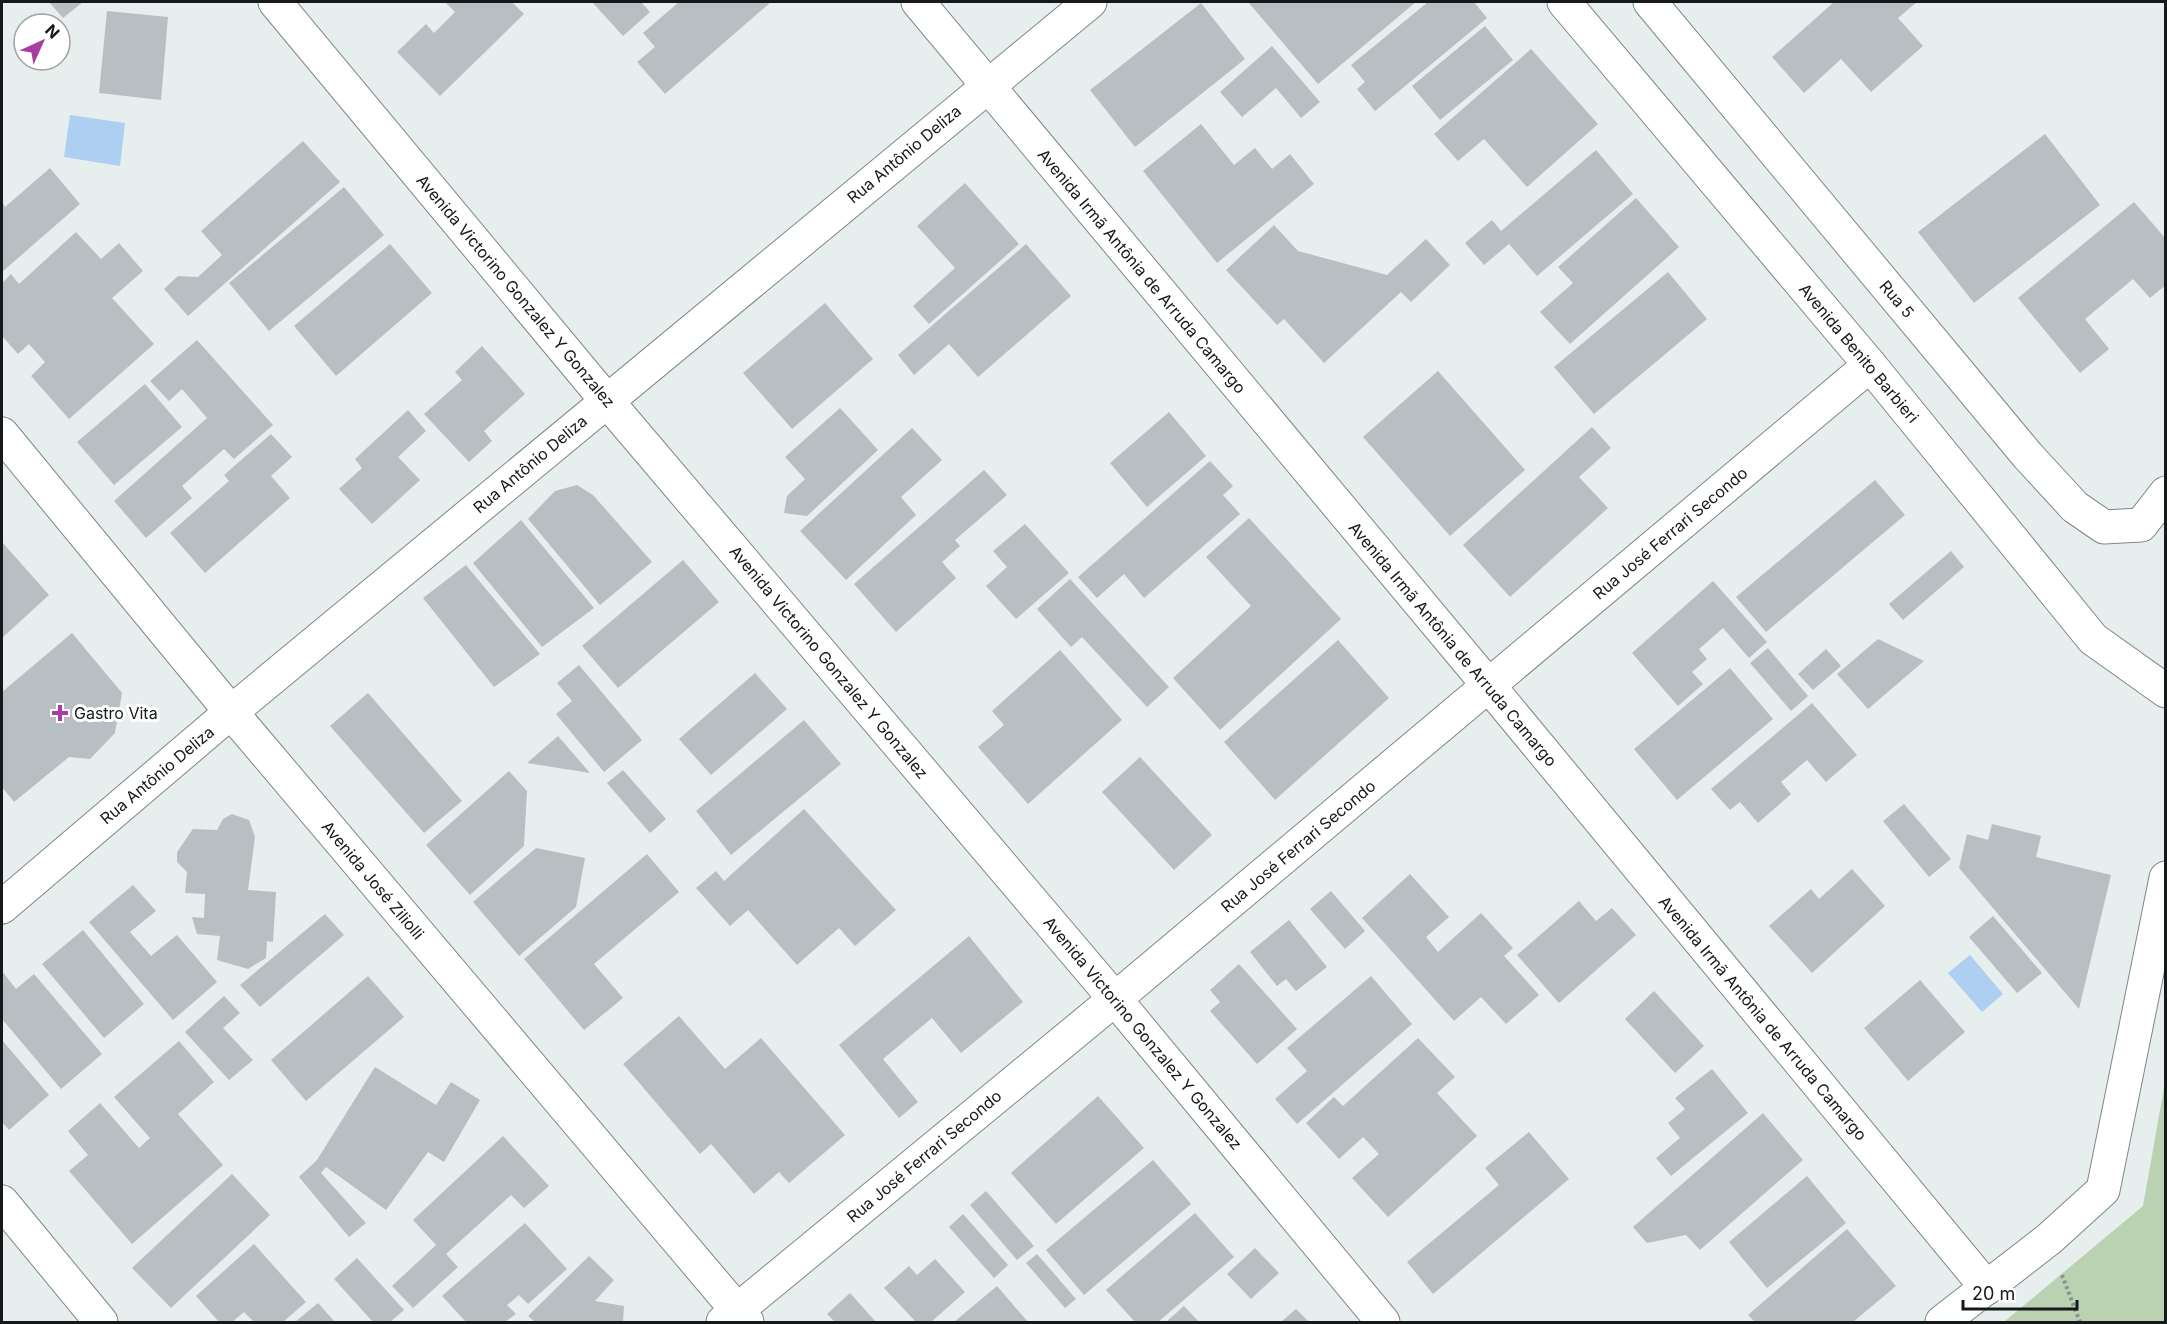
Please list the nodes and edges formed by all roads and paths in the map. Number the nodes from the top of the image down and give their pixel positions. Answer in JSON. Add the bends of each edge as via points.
{"nodes":[{"id":1,"x":275,"y":2,"type":"edge"},
{"id":2,"x":918,"y":2,"type":"edge"},
{"id":3,"x":1090,"y":2,"type":"edge"},
{"id":4,"x":1564,"y":2,"type":"edge"},
{"id":5,"x":1650,"y":2,"type":"edge"},
{"id":6,"x":987,"y":86,"type":"junction"},
{"id":7,"x":1870,"y":365,"type":"junction"},
{"id":8,"x":607,"y":401,"type":"junction"},
{"id":9,"x":2,"y":434,"type":"edge"},
{"id":10,"x":2166,"y":493,"type":"edge"},
{"id":11,"x":1489,"y":686,"type":"junction"},
{"id":12,"x":2166,"y":691,"type":"edge"},
{"id":13,"x":231,"y":712,"type":"junction"},
{"id":14,"x":2166,"y":878,"type":"edge"},
{"id":15,"x":2,"y":907,"type":"edge"},
{"id":16,"x":1115,"y":999,"type":"junction"},
{"id":17,"x":2,"y":1202,"type":"edge"},
{"id":18,"x":2049,"y":1239,"type":"junction"},
{"id":19,"x":1987,"y":1288,"type":"junction"},
{"id":20,"x":736,"y":1319,"type":"edge"},
{"id":21,"x":101,"y":1323,"type":"edge"},
{"id":22,"x":1383,"y":1323,"type":"edge"},
{"id":23,"x":1942,"y":1323,"type":"edge"},
{"id":24,"x":2080,"y":1323,"type":"edge"}],
"edges":[{"from":1,"to":8,"type":"street","name":"Avenida Victorino Gonzalez Y Gonzalez"},
{"from":2,"to":6,"type":"street","name":"Avenida Irmã Antônia de Arruda Camargo"},
{"from":3,"to":6,"type":"street","name":"Rua Antônio Deliza"},
{"from":4,"to":7,"type":"street","name":"Avenida Benito Barbieri"},
{"from":5,"to":10,"type":"street","name":"Rua 5","via":[[2028,456],[2075,507],[2104,527],[2141,525]]},
{"from":6,"to":8,"type":"street","name":"Rua Antônio Deliza"},
{"from":6,"to":11,"type":"street","name":"Avenida Irmã Antônia de Arruda Camargo"},
{"from":7,"to":11,"type":"street","name":"Rua José Ferrari Secondo"},
{"from":7,"to":12,"type":"street","name":"Avenida Benito Barbieri","via":[[2093,639]]},
{"from":8,"to":13,"type":"street","name":"Rua Antônio Deliza"},
{"from":8,"to":16,"type":"street","name":"Avenida Victorino Gonzalez Y Gonzalez"},
{"from":9,"to":13,"type":"street","name":"Avenida José Ziliolli"},
{"from":11,"to":16,"type":"street","name":"Rua José Ferrari Secondo"},
{"from":11,"to":19,"type":"street","name":"Avenida Irmã Antônia de Arruda Camargo"},
{"from":13,"to":15,"type":"street","name":"Rua Antônio Deliza"},
{"from":13,"to":20,"type":"street","name":"Avenida José Ziliolli"},
{"from":14,"to":18,"type":"street","via":[[2103,1190]]},
{"from":16,"to":20,"type":"street","name":"Rua José Ferrari Secondo"},
{"from":16,"to":22,"type":"street","name":"Avenida Victorino Gonzalez Y Gonzalez"},
{"from":17,"to":21,"type":"street"},
{"from":18,"to":19,"type":"street"},
{"from":18,"to":24,"type":"path"},
{"from":19,"to":23,"type":"street"}]}
